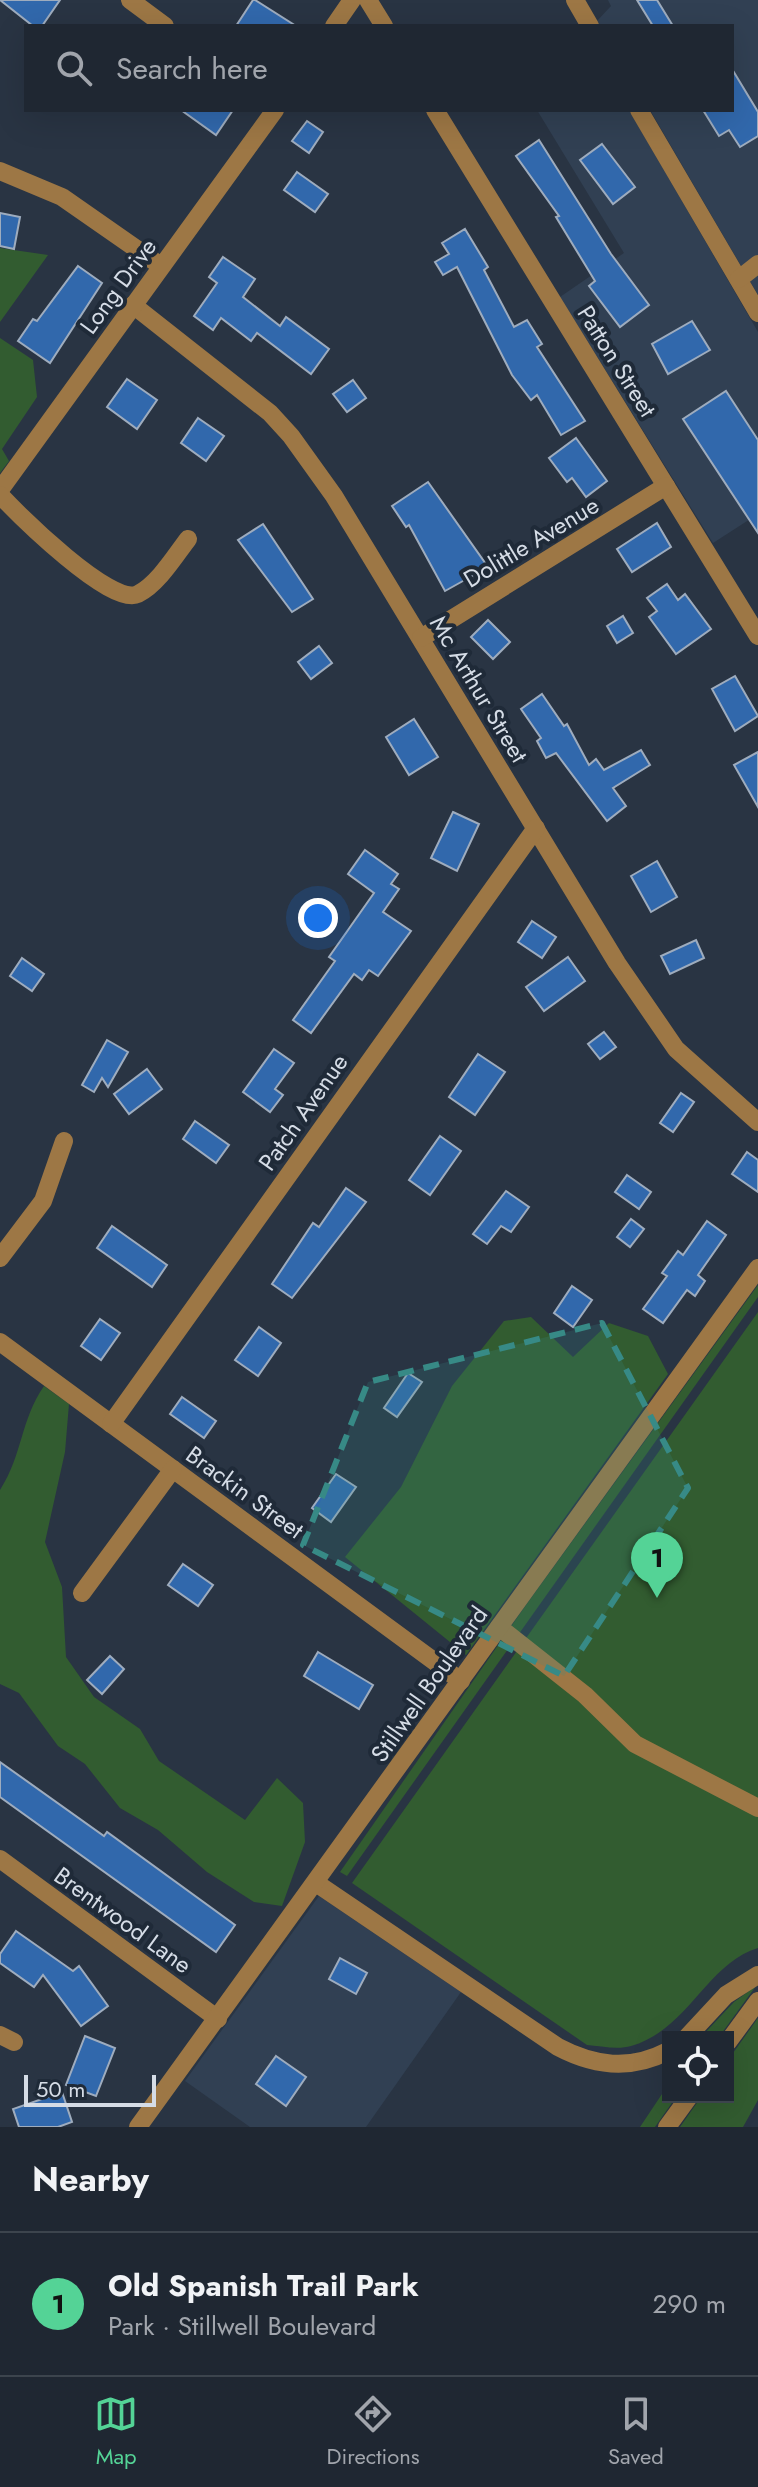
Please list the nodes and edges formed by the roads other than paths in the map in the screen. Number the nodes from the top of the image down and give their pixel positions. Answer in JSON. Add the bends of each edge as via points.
{"nodes":[{"id":1,"x":130,"y":0,"type":"edge"},
{"id":2,"x":352,"y":0,"type":"edge"},
{"id":3,"x":368,"y":0,"type":"edge"},
{"id":4,"x":575,"y":0,"type":"edge"},
{"id":5,"x":162,"y":24,"type":"edge"},
{"id":6,"x":335,"y":24,"type":"edge"},
{"id":7,"x":383,"y":24,"type":"edge"},
{"id":8,"x":589,"y":24,"type":"edge"},
{"id":9,"x":274,"y":112,"type":"edge"},
{"id":10,"x":436,"y":112,"type":"edge"},
{"id":11,"x":640,"y":112,"type":"edge"},
{"id":12,"x":0,"y":171,"type":"edge"},
{"id":13,"x":758,"y":264,"type":"edge"},
{"id":14,"x":161,"y":266,"type":"junction"},
{"id":15,"x":739,"y":279,"type":"junction"},
{"id":16,"x":133,"y":305,"type":"junction"},
{"id":17,"x":758,"y":313,"type":"edge"},
{"id":18,"x":666,"y":486,"type":"junction"},
{"id":19,"x":0,"y":492,"type":"edge"},
{"id":20,"x":188,"y":539,"type":"dead end"},
{"id":21,"x":758,"y":636,"type":"edge"},
{"id":22,"x":421,"y":638,"type":"junction"},
{"id":23,"x":536,"y":828,"type":"junction"},
{"id":24,"x":758,"y":1122,"type":"edge"},
{"id":25,"x":64,"y":1141,"type":"dead end"},
{"id":26,"x":0,"y":1258,"type":"edge"},
{"id":27,"x":758,"y":1268,"type":"edge"},
{"id":28,"x":0,"y":1342,"type":"edge"},
{"id":29,"x":111,"y":1424,"type":"junction"},
{"id":30,"x":173,"y":1469,"type":"junction"},
{"id":31,"x":82,"y":1593,"type":"dead end"},
{"id":32,"x":499,"y":1627,"type":"junction"},
{"id":33,"x":461,"y":1681,"type":"junction"},
{"id":34,"x":758,"y":1808,"type":"edge"},
{"id":35,"x":0,"y":1859,"type":"edge"},
{"id":36,"x":316,"y":1883,"type":"junction"},
{"id":37,"x":758,"y":1975,"type":"edge"},
{"id":38,"x":758,"y":2001,"type":"edge"},
{"id":39,"x":218,"y":2019,"type":"junction"},
{"id":40,"x":693,"y":2031,"type":"edge"},
{"id":41,"x":734,"y":2034,"type":"edge"},
{"id":42,"x":662,"y":2054,"type":"edge"},
{"id":43,"x":685,"y":2103,"type":"edge"},
{"id":44,"x":138,"y":2127,"type":"edge"},
{"id":45,"x":667,"y":2127,"type":"edge"}],
"edges":[{"from":1,"to":5,"type":"street"},
{"from":2,"to":6,"type":"street"},
{"from":3,"to":7,"type":"street"},
{"from":4,"to":8,"type":"street"},
{"from":9,"to":14,"type":"street","name":"Long Drive"},
{"from":10,"to":18,"type":"street","name":"Patton Street"},
{"from":11,"to":15,"type":"street"},
{"from":12,"to":14,"type":"street","via":[[62,197]]},
{"from":13,"to":15,"type":"street"},
{"from":14,"to":16,"type":"street","name":"Long Drive"},
{"from":15,"to":17,"type":"street"},
{"from":16,"to":19,"type":"street","name":"Long Drive"},
{"from":16,"to":22,"type":"street","name":"Mc Arthur Street","via":[[256,400],[291,436]]},
{"from":18,"to":21,"type":"street","name":"Patton Street"},
{"from":18,"to":22,"type":"street","name":"Dolittle Avenue"},
{"from":19,"to":20,"type":"street","via":[[24,522],[97,580],[126,596],[138,594],[158,576]]},
{"from":22,"to":23,"type":"street","name":"Mc Arthur Street"},
{"from":23,"to":24,"type":"street","name":"Mc Arthur Street","via":[[676,1049]]},
{"from":23,"to":29,"type":"street","name":"Patch Avenue"},
{"from":25,"to":26,"type":"street","via":[[43,1201]]},
{"from":27,"to":32,"type":"street","name":"Stillwell Boulevard"},
{"from":28,"to":29,"type":"street","name":"Brackin Street"},
{"from":29,"to":30,"type":"street","name":"Brackin Street"},
{"from":30,"to":31,"type":"street"},
{"from":30,"to":33,"type":"street","name":"Brackin Street"},
{"from":32,"to":33,"type":"street","name":"Stillwell Boulevard"},
{"from":32,"to":34,"type":"street","via":[[585,1695],[635,1744]]},
{"from":33,"to":36,"type":"street","name":"Stillwell Boulevard"},
{"from":35,"to":39,"type":"street","name":"Brentwood Lane"},
{"from":36,"to":39,"type":"street","name":"Stillwell Boulevard"},
{"from":36,"to":42,"type":"street","via":[[582,2059],[621,2065]]},
{"from":37,"to":40,"type":"street","via":[[726,1995]]},
{"from":38,"to":41,"type":"street"},
{"from":39,"to":44,"type":"street","name":"Stillwell Boulevard"},
{"from":43,"to":45,"type":"street"}]}
